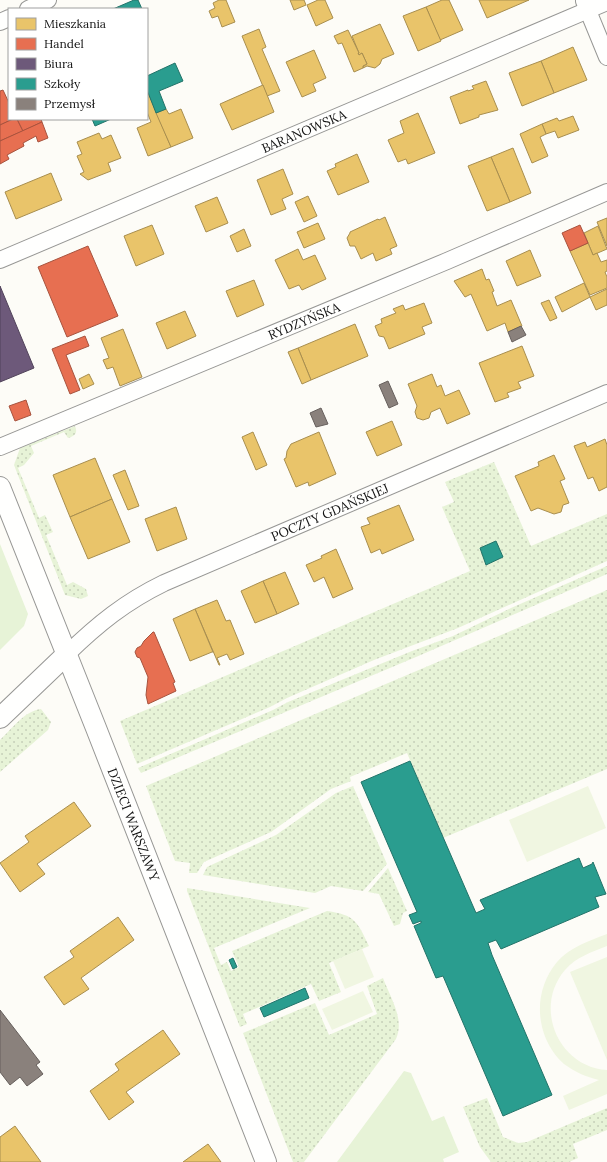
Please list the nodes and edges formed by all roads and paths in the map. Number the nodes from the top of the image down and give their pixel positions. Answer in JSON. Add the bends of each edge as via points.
{"nodes":[{"id":1,"x":48,"y":0,"type":"edge"},
{"id":2,"x":607,"y":2,"type":"edge"},
{"id":3,"x":585,"y":5,"type":"edge"},
{"id":4,"x":30,"y":8,"type":"edge"},
{"id":5,"x":607,"y":57,"type":"edge"},
{"id":6,"x":607,"y":192,"type":"edge"},
{"id":7,"x":0,"y":260,"type":"edge"},
{"id":8,"x":607,"y":393,"type":"edge"},
{"id":9,"x":0,"y":447,"type":"edge"},
{"id":10,"x":0,"y":487,"type":"edge"},
{"id":11,"x":67,"y":654,"type":"junction"},
{"id":12,"x":0,"y":718,"type":"edge"},
{"id":13,"x":266,"y":1162,"type":"edge"}],
"edges":[{"from":1,"to":4,"type":"street"},
{"from":2,"to":3,"type":"street","name":"BARANOWSKA"},
{"from":3,"to":5,"type":"street"},
{"from":3,"to":7,"type":"street","name":"BARANOWSKA"},
{"from":6,"to":9,"type":"street","name":"RYDZYŃSKA","via":[[448,261]]},
{"from":8,"to":11,"type":"street","name":"POCZTY GDAŃSKIEJ","via":[[164,583],[95,627]]},
{"from":10,"to":11,"type":"street","name":"DZIECI WARSZAWY"},
{"from":11,"to":12,"type":"street"},
{"from":11,"to":13,"type":"street","name":"DZIECI WARSZAWY"}]}
